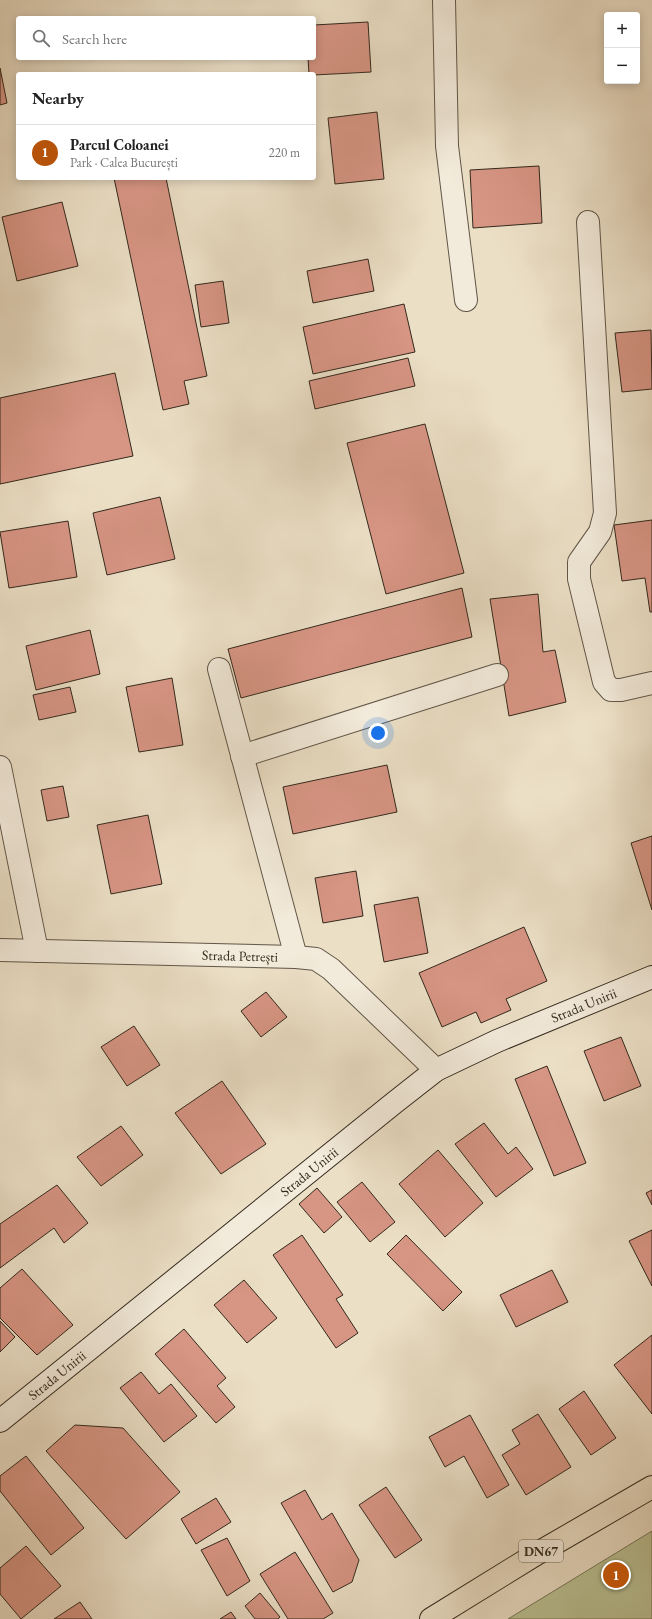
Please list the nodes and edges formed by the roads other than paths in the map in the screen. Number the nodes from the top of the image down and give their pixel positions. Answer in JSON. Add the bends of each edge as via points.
{"nodes":[{"id":1,"x":444,"y":0,"type":"edge"},
{"id":2,"x":588,"y":222,"type":"dead end"},
{"id":3,"x":466,"y":300,"type":"dead end"},
{"id":4,"x":219,"y":669,"type":"dead end"},
{"id":5,"x":497,"y":675,"type":"dead end"},
{"id":6,"x":652,"y":683,"type":"edge"},
{"id":7,"x":242,"y":756,"type":"junction"},
{"id":8,"x":0,"y":767,"type":"edge"},
{"id":9,"x":0,"y":950,"type":"edge"},
{"id":10,"x":37,"y":951,"type":"junction"},
{"id":11,"x":296,"y":957,"type":"junction"},
{"id":12,"x":652,"y":977,"type":"edge"},
{"id":13,"x":436,"y":1070,"type":"junction"},
{"id":14,"x":0,"y":1421,"type":"edge"},
{"id":15,"x":652,"y":1487,"type":"edge"},
{"id":16,"x":431,"y":1619,"type":"edge"}],
"edges":[{"from":1,"to":3,"type":"street","via":[[447,146]]},
{"from":2,"to":6,"type":"street","via":[[605,513],[600,532],[579,562],[579,579],[604,682],[611,690]]},
{"from":4,"to":7,"type":"street"},
{"from":5,"to":7,"type":"street"},
{"from":7,"to":11,"type":"street"},
{"from":8,"to":10,"type":"street"},
{"from":9,"to":10,"type":"street","name":"Strada Petrești"},
{"from":10,"to":11,"type":"street","name":"Strada Petrești"},
{"from":11,"to":13,"type":"street","name":"Strada Petrești","via":[[316,959],[331,969]]},
{"from":12,"to":13,"type":"street","name":"Strada Unirii","via":[[497,1041]]},
{"from":13,"to":14,"type":"street","name":"Strada Unirii"},
{"from":15,"to":16,"type":"main road","number":"DN67"}]}
